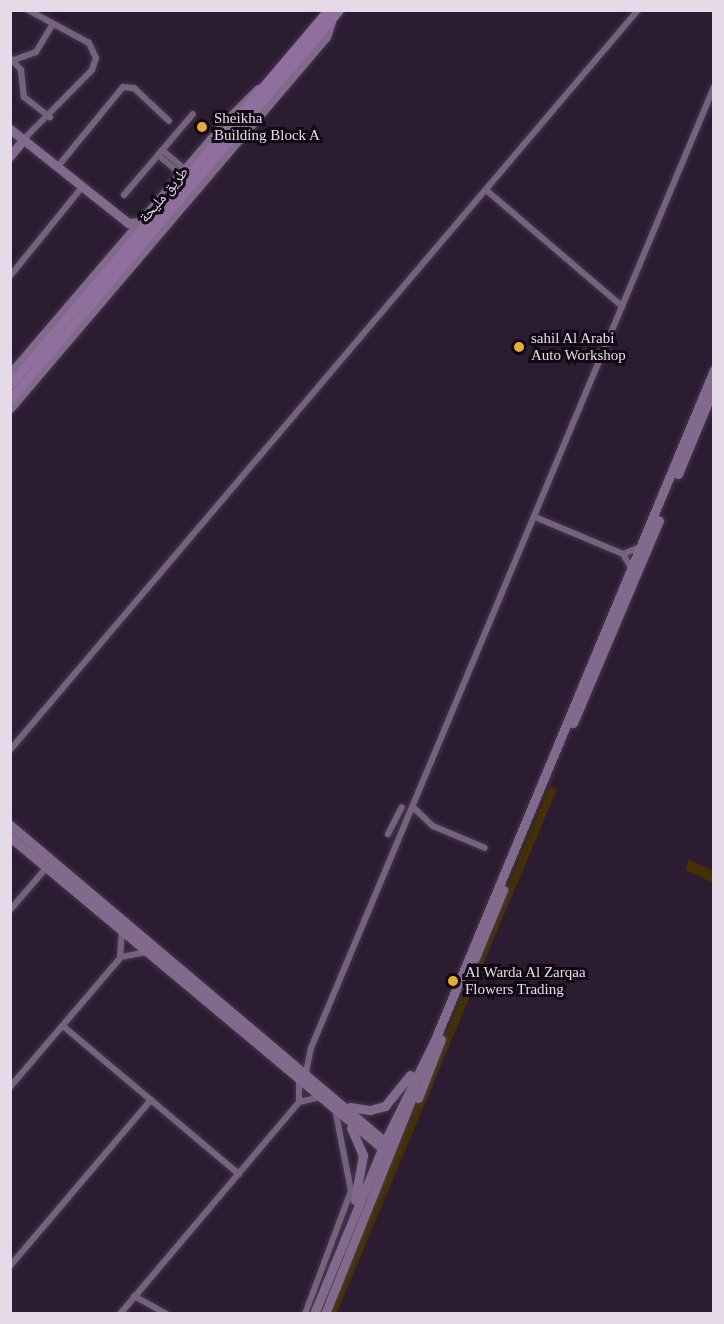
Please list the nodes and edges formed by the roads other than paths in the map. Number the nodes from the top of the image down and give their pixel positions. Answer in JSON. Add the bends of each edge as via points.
{"nodes":[{"id":1,"x":28,"y":10,"type":"edge"},
{"id":2,"x":638,"y":10,"type":"edge"},
{"id":3,"x":333,"y":13,"type":"edge"},
{"id":4,"x":53,"y":24,"type":"junction"},
{"id":5,"x":12,"y":59,"type":"edge"},
{"id":6,"x":263,"y":87,"type":"junction"},
{"id":7,"x":714,"y":87,"type":"edge"},
{"id":8,"x":193,"y":114,"type":"dead end"},
{"id":9,"x":50,"y":117,"type":"junction"},
{"id":10,"x":169,"y":121,"type":"dead end"},
{"id":11,"x":10,"y":129,"type":"edge"},
{"id":12,"x":24,"y":139,"type":"junction"},
{"id":13,"x":160,"y":153,"type":"junction"},
{"id":14,"x":10,"y":156,"type":"edge"},
{"id":15,"x":59,"y":165,"type":"junction"},
{"id":16,"x":183,"y":172,"type":"junction"},
{"id":17,"x":84,"y":185,"type":"junction"},
{"id":18,"x":486,"y":190,"type":"junction"},
{"id":19,"x":124,"y":195,"type":"dead end"},
{"id":20,"x":140,"y":222,"type":"junction"},
{"id":21,"x":128,"y":223,"type":"junction"},
{"id":22,"x":159,"y":229,"type":"junction"},
{"id":23,"x":128,"y":235,"type":"junction"},
{"id":24,"x":11,"y":273,"type":"edge"},
{"id":25,"x":85,"y":284,"type":"junction"},
{"id":26,"x":85,"y":295,"type":"junction"},
{"id":27,"x":622,"y":306,"type":"junction"},
{"id":28,"x":43,"y":346,"type":"junction"},
{"id":29,"x":30,"y":350,"type":"junction"},
{"id":30,"x":714,"y":370,"type":"edge"},
{"id":31,"x":10,"y":374,"type":"edge"},
{"id":32,"x":10,"y":384,"type":"edge"},
{"id":33,"x":714,"y":387,"type":"edge"},
{"id":34,"x":10,"y":399,"type":"edge"},
{"id":35,"x":10,"y":408,"type":"edge"},
{"id":36,"x":535,"y":517,"type":"junction"},
{"id":37,"x":640,"y":547,"type":"junction"},
{"id":38,"x":622,"y":555,"type":"junction"},
{"id":39,"x":631,"y":568,"type":"junction"},
{"id":40,"x":10,"y":750,"type":"edge"},
{"id":41,"x":402,"y":807,"type":"dead end"},
{"id":42,"x":413,"y":807,"type":"junction"},
{"id":43,"x":10,"y":825,"type":"edge"},
{"id":44,"x":392,"y":825,"type":"junction"},
{"id":45,"x":403,"y":830,"type":"junction"},
{"id":46,"x":388,"y":834,"type":"dead end"},
{"id":47,"x":10,"y":837,"type":"edge"},
{"id":48,"x":485,"y":848,"type":"dead end"},
{"id":49,"x":47,"y":867,"type":"junction"},
{"id":50,"x":10,"y":910,"type":"edge"},
{"id":51,"x":121,"y":929,"type":"junction"},
{"id":52,"x":146,"y":952,"type":"junction"},
{"id":53,"x":120,"y":958,"type":"junction"},
{"id":54,"x":63,"y":1026,"type":"junction"},
{"id":55,"x":441,"y":1039,"type":"junction"},
{"id":56,"x":311,"y":1048,"type":"junction"},
{"id":57,"x":427,"y":1056,"type":"junction"},
{"id":58,"x":291,"y":1061,"type":"junction"},
{"id":59,"x":306,"y":1073,"type":"junction"},
{"id":60,"x":299,"y":1081,"type":"junction"},
{"id":61,"x":10,"y":1087,"type":"edge"},
{"id":62,"x":321,"y":1097,"type":"junction"},
{"id":63,"x":151,"y":1100,"type":"junction"},
{"id":64,"x":299,"y":1102,"type":"junction"},
{"id":65,"x":339,"y":1109,"type":"junction"},
{"id":66,"x":387,"y":1147,"type":"junction"},
{"id":67,"x":239,"y":1173,"type":"junction"},
{"id":68,"x":342,"y":1259,"type":"junction"},
{"id":69,"x":10,"y":1266,"type":"edge"},
{"id":70,"x":134,"y":1296,"type":"junction"},
{"id":71,"x":120,"y":1314,"type":"edge"},
{"id":72,"x":166,"y":1314,"type":"edge"},
{"id":73,"x":305,"y":1314,"type":"edge"},
{"id":74,"x":314,"y":1314,"type":"edge"},
{"id":75,"x":325,"y":1314,"type":"edge"}],
"edges":[{"from":1,"to":4,"type":"street"},
{"from":2,"to":18,"type":"street"},
{"from":3,"to":6,"type":"main road","name":"طريق مليحة"},
{"from":3,"to":22,"type":"main road","name":"طريق مليحة"},
{"from":4,"to":5,"type":"street","via":[[36,52]]},
{"from":4,"to":9,"type":"street","via":[[89,43],[96,58],[92,70]]},
{"from":5,"to":9,"type":"street","via":[[21,70],[24,97]]},
{"from":6,"to":16,"type":"street","via":[[243,103]]},
{"from":6,"to":26,"type":"main road","name":"طريق مليحة"},
{"from":7,"to":27,"type":"street"},
{"from":8,"to":13,"type":"street"},
{"from":9,"to":12,"type":"street"},
{"from":10,"to":15,"type":"street","via":[[134,88],[123,87]]},
{"from":11,"to":12,"type":"street"},
{"from":12,"to":14,"type":"street"},
{"from":12,"to":15,"type":"street"},
{"from":13,"to":16,"type":"street"},
{"from":13,"to":19,"type":"street"},
{"from":15,"to":17,"type":"street"},
{"from":16,"to":20,"type":"street"},
{"from":17,"to":21,"type":"street"},
{"from":17,"to":24,"type":"street"},
{"from":18,"to":27,"type":"street"},
{"from":18,"to":40,"type":"street"},
{"from":20,"to":21,"type":"street"},
{"from":20,"to":23,"type":"street"},
{"from":21,"to":23,"type":"street"},
{"from":22,"to":34,"type":"main road","name":"طريق مليحة"},
{"from":22,"to":35,"type":"street"},
{"from":23,"to":25,"type":"street"},
{"from":25,"to":26,"type":"main road"},
{"from":25,"to":29,"type":"street"},
{"from":26,"to":28,"type":"main road","name":"طريق مليحة"},
{"from":27,"to":36,"type":"street"},
{"from":28,"to":29,"type":"main road"},
{"from":28,"to":32,"type":"main road","name":"طريق مليحة"},
{"from":29,"to":31,"type":"street"},
{"from":30,"to":37,"type":"street"},
{"from":33,"to":55,"type":"street"},
{"from":36,"to":38,"type":"street"},
{"from":36,"to":42,"type":"street"},
{"from":37,"to":38,"type":"street"},
{"from":37,"to":39,"type":"street"},
{"from":38,"to":39,"type":"street"},
{"from":39,"to":57,"type":"street"},
{"from":41,"to":44,"type":"street"},
{"from":42,"to":45,"type":"street"},
{"from":42,"to":48,"type":"street","via":[[424,813],[430,825]]},
{"from":43,"to":58,"type":"street"},
{"from":44,"to":45,"type":"street"},
{"from":44,"to":46,"type":"street"},
{"from":45,"to":56,"type":"street"},
{"from":47,"to":49,"type":"street"},
{"from":49,"to":50,"type":"street"},
{"from":49,"to":51,"type":"street"},
{"from":51,"to":52,"type":"street"},
{"from":51,"to":53,"type":"street"},
{"from":52,"to":53,"type":"street"},
{"from":52,"to":60,"type":"street"},
{"from":53,"to":54,"type":"street"},
{"from":54,"to":61,"type":"street"},
{"from":54,"to":63,"type":"street"},
{"from":55,"to":66,"type":"street"},
{"from":55,"to":68,"type":"street"},
{"from":56,"to":58,"type":"street","via":[[304,1058]]},
{"from":56,"to":59,"type":"street"},
{"from":57,"to":65,"type":"street","via":[[385,1106]]},
{"from":57,"to":66,"type":"street"},
{"from":58,"to":59,"type":"street"},
{"from":59,"to":65,"type":"street"},
{"from":60,"to":62,"type":"street"},
{"from":60,"to":64,"type":"street"},
{"from":62,"to":64,"type":"street"},
{"from":62,"to":65,"type":"street"},
{"from":63,"to":67,"type":"street"},
{"from":63,"to":69,"type":"street"},
{"from":64,"to":67,"type":"street"},
{"from":65,"to":66,"type":"street"},
{"from":65,"to":68,"type":"street","via":[[357,1136],[363,1163]]},
{"from":65,"to":73,"type":"street","via":[[351,1191]]},
{"from":66,"to":68,"type":"street"},
{"from":67,"to":70,"type":"street"},
{"from":68,"to":74,"type":"street"},
{"from":68,"to":75,"type":"street"},
{"from":70,"to":71,"type":"street"},
{"from":70,"to":72,"type":"street"}]}
